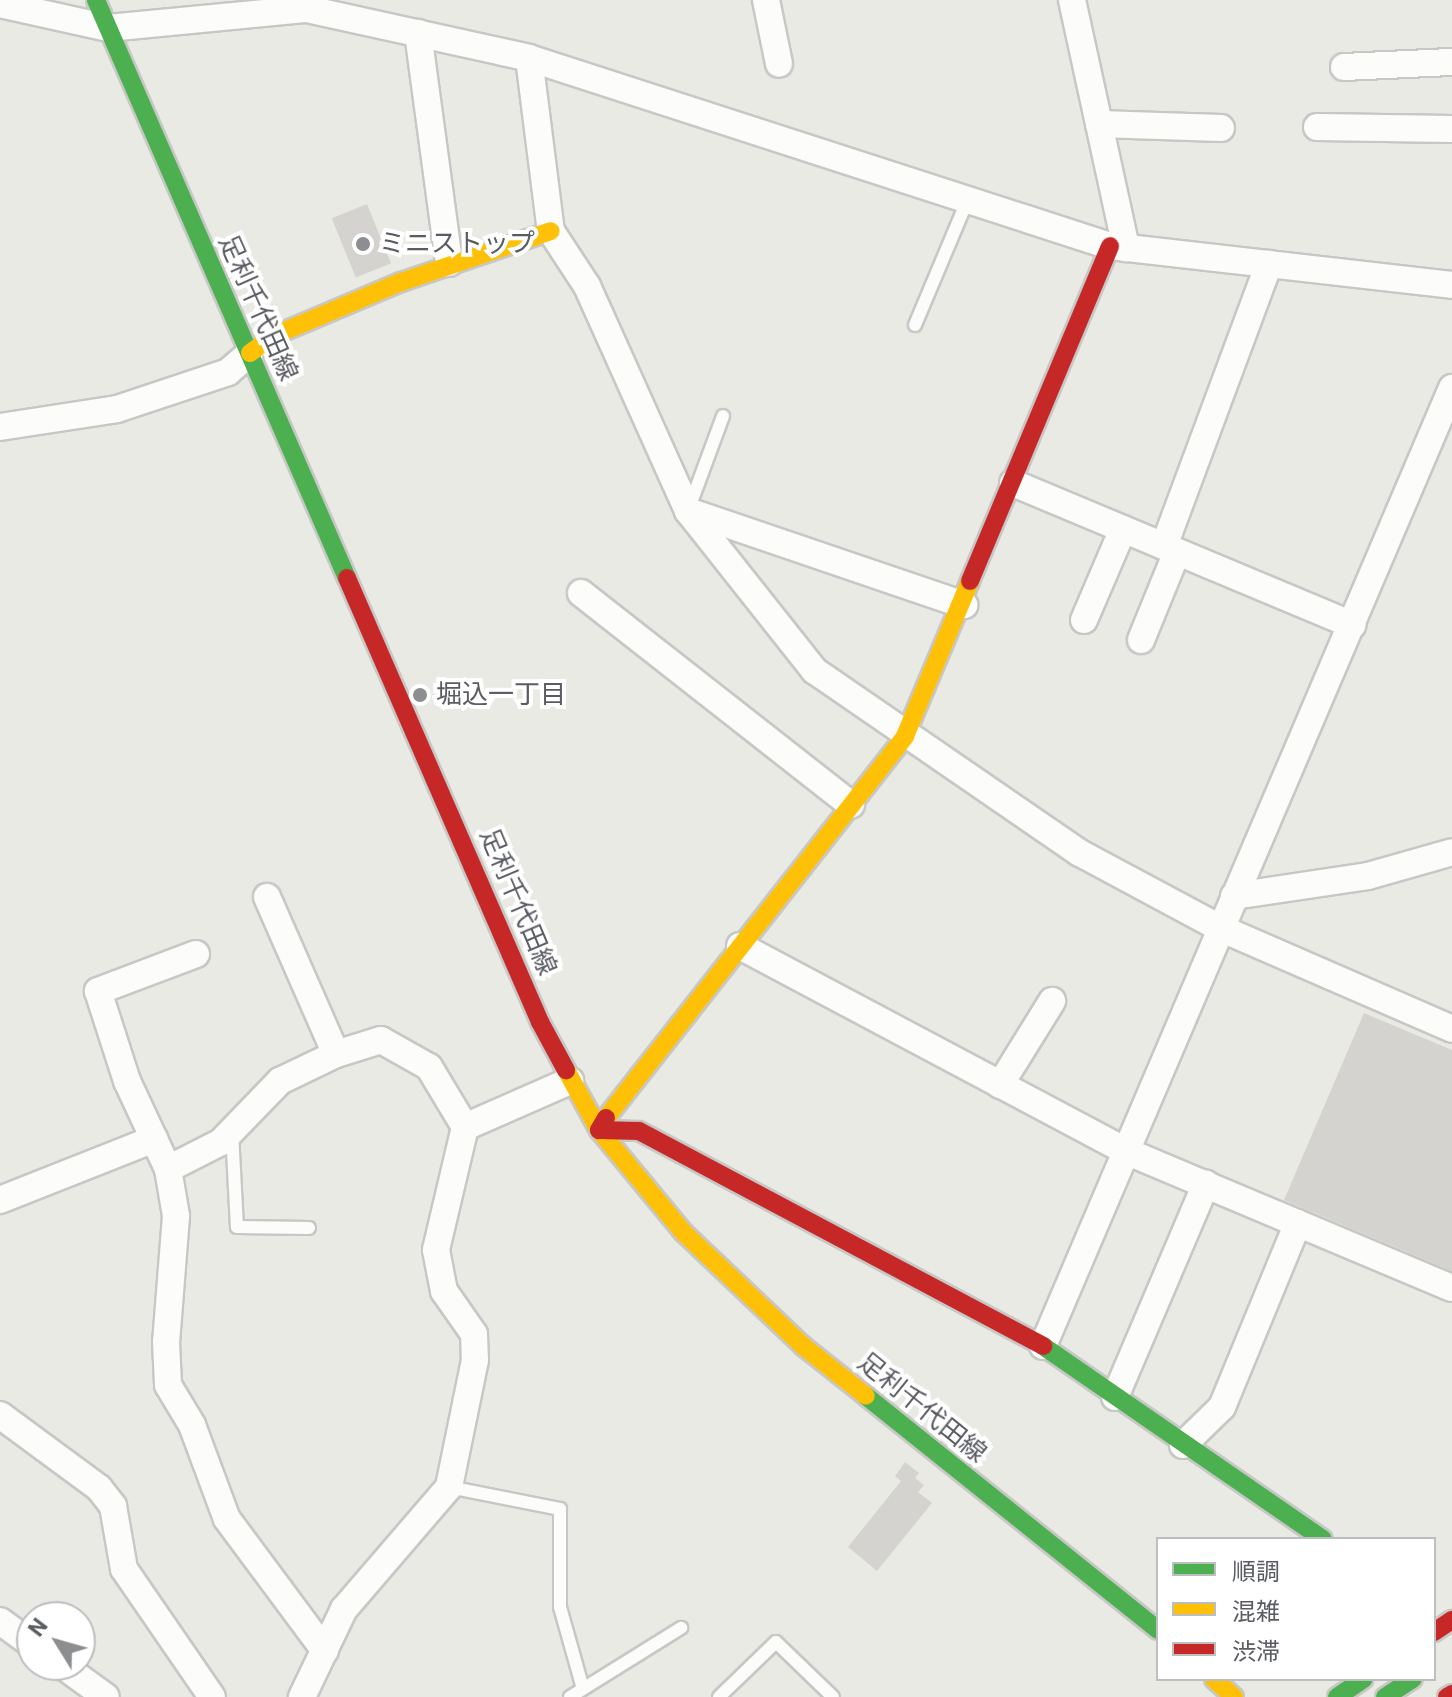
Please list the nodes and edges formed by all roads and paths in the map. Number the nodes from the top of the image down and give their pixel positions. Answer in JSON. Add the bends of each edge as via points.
{"nodes":[{"id":1,"x":96,"y":0,"type":"edge"},
{"id":2,"x":766,"y":0,"type":"edge"},
{"id":3,"x":1072,"y":0,"type":"edge"},
{"id":4,"x":0,"y":4,"type":"edge"},
{"id":5,"x":311,"y":5,"type":"edge"},
{"id":6,"x":108,"y":28,"type":"junction"},
{"id":7,"x":418,"y":33,"type":"junction"},
{"id":8,"x":529,"y":58,"type":"junction"},
{"id":9,"x":1452,"y":62,"type":"edge"},
{"id":10,"x":779,"y":64,"type":"dead end"},
{"id":11,"x":1344,"y":67,"type":"dead end"},
{"id":12,"x":1099,"y":124,"type":"junction"},
{"id":13,"x":1317,"y":127,"type":"dead end"},
{"id":14,"x":1221,"y":128,"type":"dead end"},
{"id":15,"x":1452,"y":129,"type":"edge"},
{"id":16,"x":968,"y":199,"type":"junction"},
{"id":17,"x":551,"y":231,"type":"junction"},
{"id":18,"x":1118,"y":247,"type":"junction"},
{"id":19,"x":449,"y":263,"type":"junction"},
{"id":20,"x":1269,"y":264,"type":"junction"},
{"id":21,"x":1452,"y":285,"type":"edge"},
{"id":22,"x":915,"y":325,"type":"dead end"},
{"id":23,"x":250,"y":353,"type":"junction"},
{"id":24,"x":1452,"y":388,"type":"edge"},
{"id":25,"x":723,"y":416,"type":"dead end"},
{"id":26,"x":0,"y":427,"type":"edge"},
{"id":27,"x":1013,"y":483,"type":"junction"},
{"id":28,"x":688,"y":511,"type":"junction"},
{"id":29,"x":1123,"y":529,"type":"junction"},
{"id":30,"x":1170,"y":549,"type":"junction"},
{"id":31,"x":581,"y":593,"type":"dead end"},
{"id":32,"x":964,"y":605,"type":"junction"},
{"id":33,"x":1084,"y":620,"type":"dead end"},
{"id":34,"x":1352,"y":625,"type":"junction"},
{"id":35,"x":1141,"y":640,"type":"dead end"},
{"id":36,"x":905,"y":736,"type":"junction"},
{"id":37,"x":851,"y":805,"type":"junction"},
{"id":38,"x":1452,"y":852,"type":"edge"},
{"id":39,"x":1234,"y":896,"type":"junction"},
{"id":40,"x":267,"y":897,"type":"dead end"},
{"id":41,"x":1220,"y":928,"type":"junction"},
{"id":42,"x":740,"y":946,"type":"junction"},
{"id":43,"x":196,"y":954,"type":"dead end"},
{"id":44,"x":1052,"y":1001,"type":"dead end"},
{"id":45,"x":1452,"y":1029,"type":"edge"},
{"id":46,"x":336,"y":1054,"type":"junction"},
{"id":47,"x":570,"y":1081,"type":"junction"},
{"id":48,"x":1000,"y":1085,"type":"junction"},
{"id":49,"x":465,"y":1127,"type":"junction"},
{"id":50,"x":232,"y":1129,"type":"junction"},
{"id":51,"x":599,"y":1130,"type":"junction"},
{"id":52,"x":154,"y":1139,"type":"junction"},
{"id":53,"x":1128,"y":1152,"type":"junction"},
{"id":54,"x":168,"y":1169,"type":"junction"},
{"id":55,"x":1206,"y":1184,"type":"junction"},
{"id":56,"x":0,"y":1200,"type":"edge"},
{"id":57,"x":1298,"y":1223,"type":"junction"},
{"id":58,"x":309,"y":1228,"type":"dead end"},
{"id":59,"x":1452,"y":1288,"type":"edge"},
{"id":60,"x":1043,"y":1346,"type":"junction"},
{"id":61,"x":1115,"y":1397,"type":"junction"},
{"id":62,"x":0,"y":1415,"type":"edge"},
{"id":63,"x":1183,"y":1445,"type":"junction"},
{"id":64,"x":449,"y":1487,"type":"junction"},
{"id":65,"x":1320,"y":1537,"type":"edge"},
{"id":66,"x":681,"y":1628,"type":"dead end"},
{"id":67,"x":1156,"y":1628,"type":"edge"},
{"id":68,"x":325,"y":1651,"type":"junction"},
{"id":69,"x":84,"y":1681,"type":"edge"},
{"id":70,"x":1216,"y":1681,"type":"edge"},
{"id":71,"x":1361,"y":1681,"type":"edge"},
{"id":72,"x":1410,"y":1681,"type":"edge"},
{"id":73,"x":583,"y":1689,"type":"junction"},
{"id":74,"x":106,"y":1697,"type":"edge"},
{"id":75,"x":212,"y":1697,"type":"edge"},
{"id":76,"x":302,"y":1697,"type":"edge"},
{"id":77,"x":570,"y":1697,"type":"edge"},
{"id":78,"x":719,"y":1697,"type":"edge"},
{"id":79,"x":833,"y":1697,"type":"edge"},
{"id":80,"x":1234,"y":1697,"type":"edge"},
{"id":81,"x":1337,"y":1697,"type":"edge"},
{"id":82,"x":1385,"y":1697,"type":"edge"}],
"edges":[{"from":1,"to":6,"type":"main road","name":"足利千代田線"},
{"from":2,"to":10,"type":"street"},
{"from":3,"to":12,"type":"street"},
{"from":4,"to":6,"type":"street"},
{"from":5,"to":6,"type":"street"},
{"from":5,"to":7,"type":"street"},
{"from":6,"to":23,"type":"main road","name":"足利千代田線"},
{"from":7,"to":8,"type":"street"},
{"from":7,"to":19,"type":"street"},
{"from":8,"to":16,"type":"street"},
{"from":8,"to":17,"type":"street"},
{"from":9,"to":11,"type":"street"},
{"from":12,"to":14,"type":"street"},
{"from":12,"to":18,"type":"street"},
{"from":13,"to":15,"type":"street"},
{"from":16,"to":18,"type":"street"},
{"from":16,"to":22,"type":"lane"},
{"from":17,"to":19,"type":"main road"},
{"from":17,"to":28,"type":"street","via":[[587,286]]},
{"from":18,"to":20,"type":"street"},
{"from":18,"to":27,"type":"main road"},
{"from":19,"to":23,"type":"main road","via":[[273,336]]},
{"from":20,"to":21,"type":"street"},
{"from":20,"to":30,"type":"street"},
{"from":23,"to":26,"type":"street","via":[[228,372],[117,409]]},
{"from":23,"to":47,"type":"main road","name":"足利千代田線"},
{"from":24,"to":34,"type":"street"},
{"from":25,"to":28,"type":"lane"},
{"from":27,"to":29,"type":"street"},
{"from":27,"to":32,"type":"main road"},
{"from":28,"to":32,"type":"street"},
{"from":28,"to":36,"type":"street","via":[[815,671]]},
{"from":29,"to":30,"type":"street"},
{"from":29,"to":33,"type":"street"},
{"from":30,"to":34,"type":"street"},
{"from":30,"to":35,"type":"street"},
{"from":31,"to":37,"type":"street"},
{"from":32,"to":36,"type":"main road"},
{"from":34,"to":39,"type":"street"},
{"from":36,"to":37,"type":"main road"},
{"from":36,"to":41,"type":"street","via":[[1080,853]]},
{"from":37,"to":42,"type":"main road"},
{"from":38,"to":39,"type":"street","via":[[1368,876]]},
{"from":39,"to":41,"type":"street"},
{"from":40,"to":46,"type":"street"},
{"from":41,"to":45,"type":"street"},
{"from":41,"to":53,"type":"street"},
{"from":42,"to":48,"type":"street"},
{"from":42,"to":51,"type":"main road","via":[[613,1105]]},
{"from":43,"to":52,"type":"street","via":[[98,991],[127,1081]]},
{"from":44,"to":48,"type":"street"},
{"from":46,"to":49,"type":"street","via":[[381,1040],[416,1058],[429,1067]]},
{"from":46,"to":50,"type":"street","via":[[280,1081]]},
{"from":47,"to":49,"type":"street"},
{"from":47,"to":51,"type":"main road","name":"足利千代田線"},
{"from":48,"to":53,"type":"street"},
{"from":49,"to":64,"type":"street","via":[[436,1250],[444,1291],[474,1334],[475,1360]]},
{"from":50,"to":54,"type":"street","via":[[221,1142]]},
{"from":50,"to":58,"type":"lane","via":[[237,1227]]},
{"from":51,"to":60,"type":"main road","via":[[639,1131]]},
{"from":51,"to":67,"type":"main road","name":"足利千代田線","via":[[683,1232],[803,1346]]},
{"from":52,"to":54,"type":"street"},
{"from":52,"to":56,"type":"street"},
{"from":53,"to":55,"type":"street"},
{"from":53,"to":60,"type":"street"},
{"from":54,"to":68,"type":"street","via":[[176,1216],[166,1342],[168,1385],[192,1425],[227,1519]]},
{"from":55,"to":57,"type":"street"},
{"from":55,"to":61,"type":"street"},
{"from":57,"to":59,"type":"street"},
{"from":57,"to":63,"type":"street","via":[[1222,1407]]},
{"from":60,"to":61,"type":"main road"},
{"from":61,"to":63,"type":"main road"},
{"from":62,"to":75,"type":"street","via":[[99,1488],[113,1506],[124,1569]]},
{"from":63,"to":65,"type":"main road"},
{"from":64,"to":68,"type":"street","via":[[354,1596]]},
{"from":64,"to":73,"type":"lane","via":[[560,1509],[560,1607]]},
{"from":66,"to":73,"type":"lane"},
{"from":68,"to":76,"type":"street"},
{"from":69,"to":74,"type":"street"},
{"from":70,"to":80,"type":"main road"},
{"from":71,"to":81,"type":"main road"},
{"from":72,"to":82,"type":"main road"},
{"from":73,"to":77,"type":"lane"},
{"from":78,"to":79,"type":"lane","via":[[776,1642]]}]}
